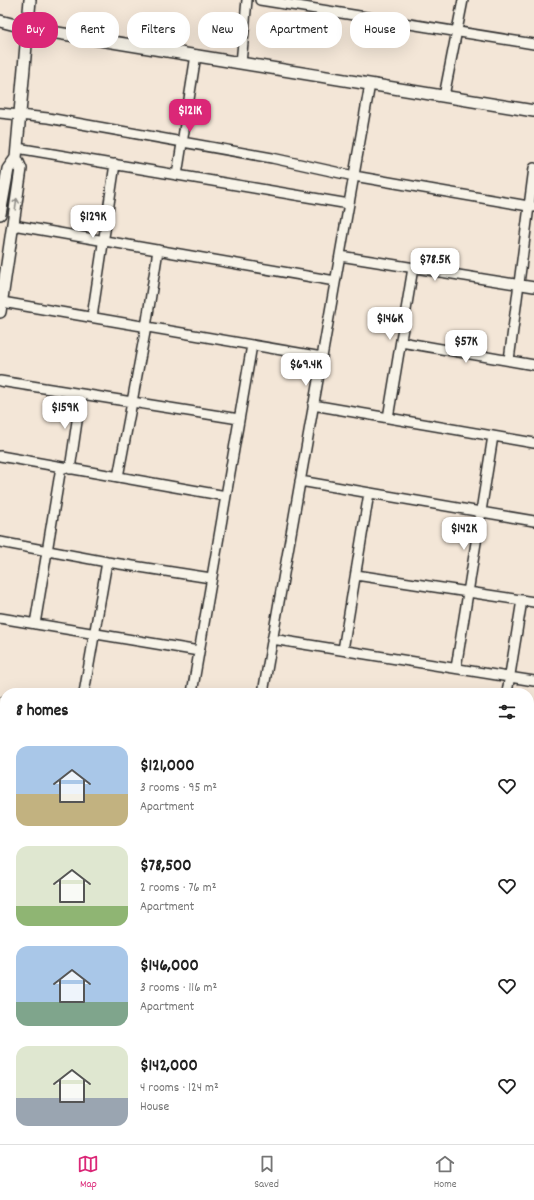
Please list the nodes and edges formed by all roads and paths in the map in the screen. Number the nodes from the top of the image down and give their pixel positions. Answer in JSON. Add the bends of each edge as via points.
{"nodes":[{"id":1,"x":30,"y":0,"type":"edge"},
{"id":2,"x":247,"y":0,"type":"edge"},
{"id":3,"x":260,"y":0,"type":"edge"},
{"id":4,"x":463,"y":0,"type":"edge"},
{"id":5,"x":29,"y":12,"type":"edge"},
{"id":6,"x":0,"y":21,"type":"edge"},
{"id":7,"x":12,"y":24,"type":"edge"},
{"id":8,"x":456,"y":32,"type":"junction"},
{"id":9,"x":58,"y":33,"type":"edge"},
{"id":10,"x":534,"y":44,"type":"edge"},
{"id":11,"x":26,"y":48,"type":"edge"},
{"id":12,"x":196,"y":55,"type":"junction"},
{"id":13,"x":241,"y":62,"type":"junction"},
{"id":14,"x":370,"y":84,"type":"junction"},
{"id":15,"x":444,"y":96,"type":"junction"},
{"id":16,"x":534,"y":111,"type":"edge"},
{"id":17,"x":0,"y":113,"type":"edge"},
{"id":18,"x":21,"y":114,"type":"junction"},
{"id":19,"x":181,"y":143,"type":"junction"},
{"id":20,"x":17,"y":153,"type":"junction"},
{"id":21,"x":115,"y":164,"type":"junction"},
{"id":22,"x":534,"y":168,"type":"edge"},
{"id":23,"x":177,"y":175,"type":"junction"},
{"id":24,"x":354,"y":176,"type":"junction"},
{"id":25,"x":1,"y":195,"type":"edge"},
{"id":26,"x":349,"y":204,"type":"junction"},
{"id":27,"x":531,"y":206,"type":"edge"},
{"id":28,"x":0,"y":214,"type":"edge"},
{"id":29,"x":13,"y":225,"type":"junction"},
{"id":30,"x":104,"y":240,"type":"junction"},
{"id":31,"x":158,"y":250,"type":"junction"},
{"id":32,"x":340,"y":256,"type":"junction"},
{"id":33,"x":413,"y":268,"type":"junction"},
{"id":34,"x":335,"y":281,"type":"junction"},
{"id":35,"x":519,"y":285,"type":"junction"},
{"id":36,"x":534,"y":287,"type":"edge"},
{"id":37,"x":1,"y":307,"type":"edge"},
{"id":38,"x":92,"y":317,"type":"junction"},
{"id":39,"x":146,"y":327,"type":"junction"},
{"id":40,"x":401,"y":342,"type":"junction"},
{"id":41,"x":252,"y":345,"type":"junction"},
{"id":42,"x":322,"y":357,"type":"junction"},
{"id":43,"x":509,"y":360,"type":"junction"},
{"id":44,"x":534,"y":365,"type":"edge"},
{"id":45,"x":0,"y":380,"type":"edge"},
{"id":46,"x":81,"y":394,"type":"junction"},
{"id":47,"x":132,"y":403,"type":"junction"},
{"id":48,"x":313,"y":405,"type":"junction"},
{"id":49,"x":388,"y":418,"type":"junction"},
{"id":50,"x":239,"y":419,"type":"junction"},
{"id":51,"x":493,"y":436,"type":"junction"},
{"id":52,"x":534,"y":443,"type":"edge"},
{"id":53,"x":0,"y":456,"type":"edge"},
{"id":54,"x":66,"y":468,"type":"junction"},
{"id":55,"x":118,"y":477,"type":"junction"},
{"id":56,"x":300,"y":481,"type":"junction"},
{"id":57,"x":369,"y":493,"type":"junction"},
{"id":58,"x":226,"y":496,"type":"junction"},
{"id":59,"x":481,"y":512,"type":"junction"},
{"id":60,"x":534,"y":521,"type":"edge"},
{"id":61,"x":0,"y":542,"type":"edge"},
{"id":62,"x":47,"y":551,"type":"junction"},
{"id":63,"x":107,"y":562,"type":"junction"},
{"id":64,"x":356,"y":575,"type":"junction"},
{"id":65,"x":212,"y":578,"type":"junction"},
{"id":66,"x":467,"y":592,"type":"junction"},
{"id":67,"x":522,"y":600,"type":"junction"},
{"id":68,"x":534,"y":602,"type":"edge"},
{"id":69,"x":0,"y":618,"type":"edge"},
{"id":70,"x":35,"y":624,"type":"junction"},
{"id":71,"x":95,"y":634,"type":"junction"},
{"id":72,"x":272,"y":639,"type":"junction"},
{"id":73,"x":343,"y":650,"type":"junction"},
{"id":74,"x":199,"y":651,"type":"junction"},
{"id":75,"x":456,"y":668,"type":"junction"},
{"id":76,"x":510,"y":677,"type":"junction"},
{"id":77,"x":534,"y":681,"type":"edge"},
{"id":78,"x":85,"y":688,"type":"edge"},
{"id":79,"x":193,"y":688,"type":"edge"},
{"id":80,"x":264,"y":688,"type":"edge"},
{"id":81,"x":508,"y":688,"type":"edge"}],
"edges":[{"from":1,"to":5,"type":"street"},
{"from":2,"to":13,"type":"street"},
{"from":3,"to":8,"type":"street"},
{"from":4,"to":8,"type":"street"},
{"from":6,"to":7,"type":"street"},
{"from":8,"to":10,"type":"street"},
{"from":8,"to":15,"type":"street"},
{"from":9,"to":12,"type":"street"},
{"from":11,"to":18,"type":"street"},
{"from":12,"to":13,"type":"street"},
{"from":12,"to":19,"type":"street"},
{"from":13,"to":14,"type":"street"},
{"from":14,"to":15,"type":"street"},
{"from":14,"to":24,"type":"street"},
{"from":15,"to":16,"type":"street"},
{"from":17,"to":18,"type":"street"},
{"from":18,"to":19,"type":"street"},
{"from":18,"to":20,"type":"street"},
{"from":19,"to":23,"type":"street"},
{"from":19,"to":24,"type":"street","via":[[272,158]]},
{"from":20,"to":21,"type":"street"},
{"from":20,"to":25,"type":"street","via":[[8,169]]},
{"from":29,"to":20,"type":"street","one_way":true,"via":[[21,169]]},
{"from":21,"to":23,"type":"street"},
{"from":21,"to":30,"type":"street"},
{"from":22,"to":27,"type":"street"},
{"from":23,"to":26,"type":"street"},
{"from":24,"to":26,"type":"street"},
{"from":24,"to":27,"type":"street"},
{"from":25,"to":28,"type":"street"},
{"from":26,"to":32,"type":"street"},
{"from":27,"to":35,"type":"street"},
{"from":29,"to":30,"type":"street"},
{"from":29,"to":37,"type":"street"},
{"from":30,"to":31,"type":"street"},
{"from":30,"to":38,"type":"street"},
{"from":31,"to":34,"type":"street"},
{"from":31,"to":39,"type":"street"},
{"from":32,"to":33,"type":"street"},
{"from":32,"to":34,"type":"street"},
{"from":33,"to":35,"type":"street"},
{"from":33,"to":40,"type":"street"},
{"from":34,"to":42,"type":"street"},
{"from":35,"to":36,"type":"street"},
{"from":35,"to":43,"type":"street"},
{"from":37,"to":38,"type":"street"},
{"from":38,"to":39,"type":"street"},
{"from":39,"to":41,"type":"street"},
{"from":39,"to":47,"type":"street"},
{"from":40,"to":43,"type":"street"},
{"from":40,"to":49,"type":"street"},
{"from":41,"to":42,"type":"street"},
{"from":41,"to":50,"type":"street"},
{"from":42,"to":48,"type":"street"},
{"from":43,"to":44,"type":"street"},
{"from":45,"to":46,"type":"street"},
{"from":46,"to":47,"type":"street"},
{"from":46,"to":54,"type":"street"},
{"from":47,"to":50,"type":"street"},
{"from":47,"to":55,"type":"street"},
{"from":48,"to":49,"type":"street"},
{"from":48,"to":56,"type":"street"},
{"from":49,"to":51,"type":"street"},
{"from":50,"to":58,"type":"street"},
{"from":51,"to":52,"type":"street"},
{"from":51,"to":59,"type":"street"},
{"from":53,"to":54,"type":"street"},
{"from":54,"to":55,"type":"street"},
{"from":54,"to":62,"type":"street"},
{"from":55,"to":58,"type":"street"},
{"from":56,"to":57,"type":"street"},
{"from":56,"to":72,"type":"street"},
{"from":57,"to":59,"type":"street"},
{"from":57,"to":64,"type":"street"},
{"from":58,"to":65,"type":"street"},
{"from":59,"to":60,"type":"street"},
{"from":59,"to":66,"type":"street"},
{"from":61,"to":62,"type":"street"},
{"from":62,"to":63,"type":"street"},
{"from":62,"to":70,"type":"street"},
{"from":63,"to":65,"type":"street"},
{"from":63,"to":71,"type":"street"},
{"from":64,"to":66,"type":"street"},
{"from":64,"to":73,"type":"street"},
{"from":65,"to":74,"type":"street"},
{"from":66,"to":67,"type":"street"},
{"from":66,"to":75,"type":"street"},
{"from":67,"to":68,"type":"street"},
{"from":67,"to":76,"type":"street"},
{"from":69,"to":70,"type":"street"},
{"from":70,"to":71,"type":"street"},
{"from":71,"to":74,"type":"street"},
{"from":71,"to":78,"type":"street"},
{"from":72,"to":73,"type":"street"},
{"from":72,"to":80,"type":"street"},
{"from":73,"to":75,"type":"street"},
{"from":74,"to":79,"type":"street"},
{"from":75,"to":76,"type":"street"},
{"from":76,"to":77,"type":"street"},
{"from":76,"to":81,"type":"street"}]}
